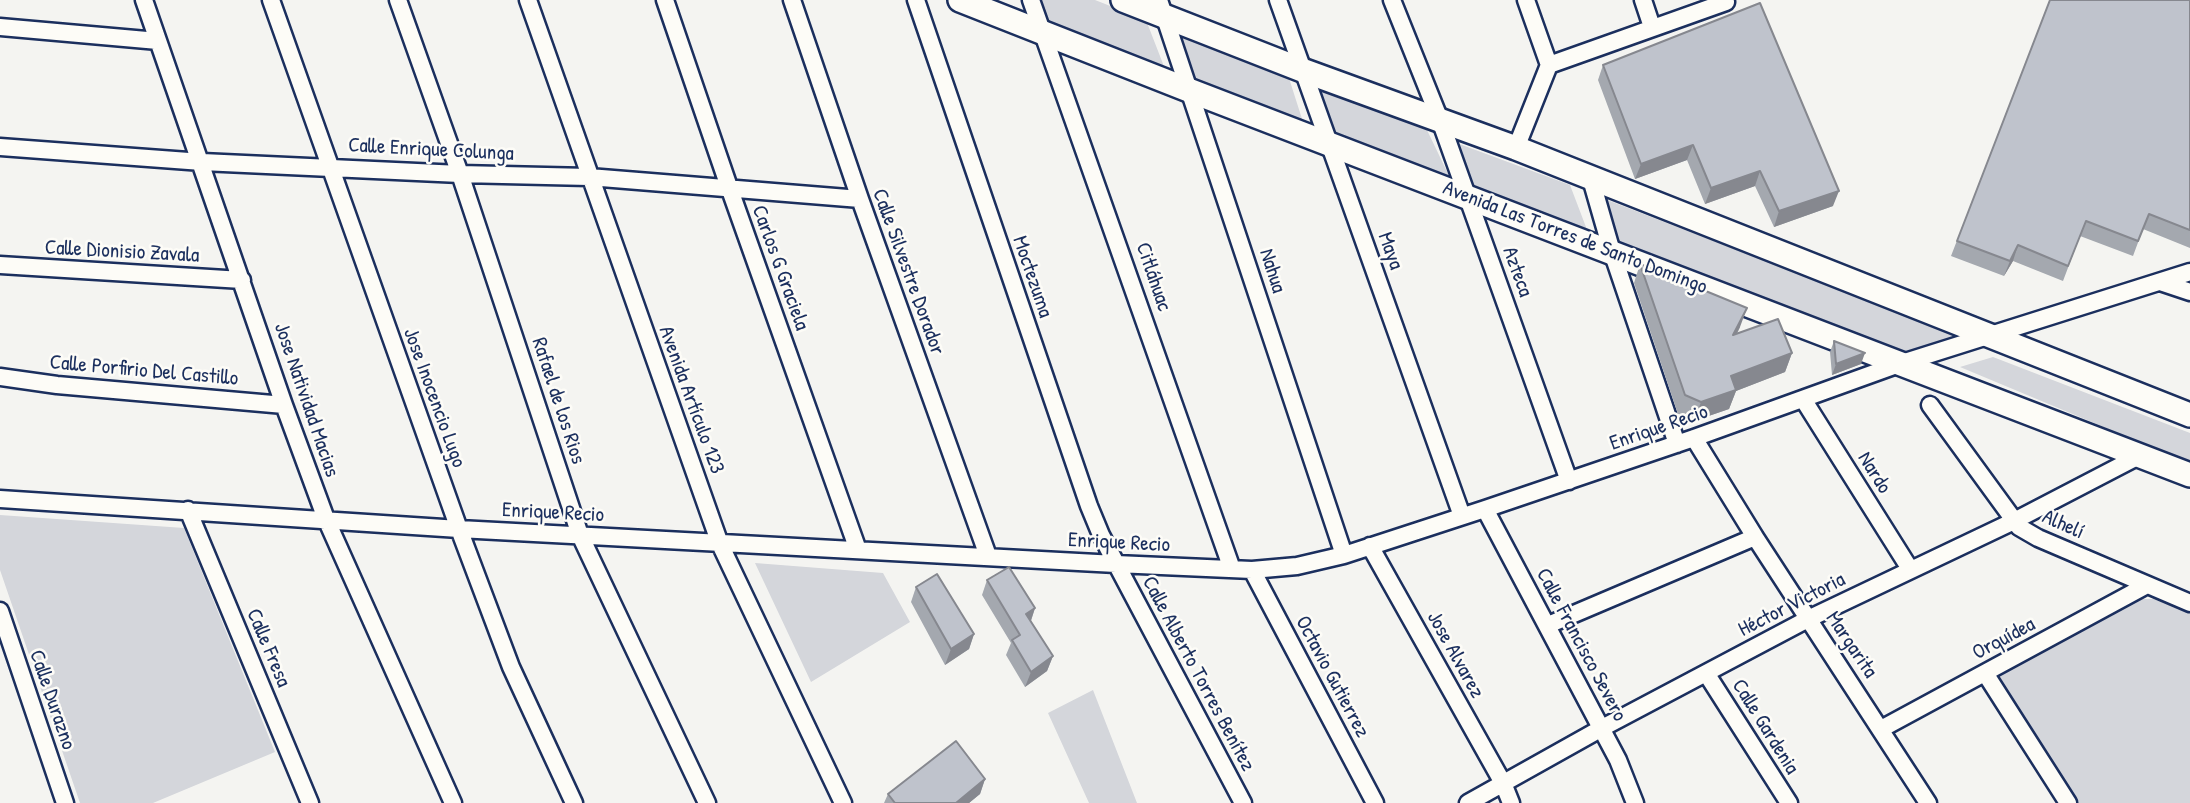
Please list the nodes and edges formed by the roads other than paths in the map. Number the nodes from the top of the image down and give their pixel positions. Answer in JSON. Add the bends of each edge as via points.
{"nodes":[{"id":1,"x":144,"y":0,"type":"edge"},
{"id":2,"x":271,"y":0,"type":"edge"},
{"id":3,"x":398,"y":0,"type":"edge"},
{"id":4,"x":528,"y":0,"type":"edge"},
{"id":5,"x":665,"y":0,"type":"edge"},
{"id":6,"x":792,"y":0,"type":"edge"},
{"id":7,"x":916,"y":0,"type":"edge"},
{"id":8,"x":960,"y":0,"type":"edge"},
{"id":9,"x":1031,"y":0,"type":"edge"},
{"id":10,"x":1123,"y":0,"type":"edge"},
{"id":11,"x":1278,"y":0,"type":"edge"},
{"id":12,"x":1392,"y":0,"type":"edge"},
{"id":13,"x":1526,"y":0,"type":"edge"},
{"id":14,"x":1643,"y":0,"type":"edge"},
{"id":15,"x":1727,"y":2,"type":"dead end"},
{"id":16,"x":1163,"y":9,"type":"edge"},
{"id":17,"x":0,"y":27,"type":"edge"},
{"id":18,"x":1652,"y":27,"type":"junction"},
{"id":19,"x":1044,"y":34,"type":"junction"},
{"id":20,"x":158,"y":41,"type":"junction"},
{"id":21,"x":1549,"y":65,"type":"junction"},
{"id":22,"x":1302,"y":70,"type":"junction"},
{"id":23,"x":1191,"y":92,"type":"junction"},
{"id":24,"x":1440,"y":120,"type":"junction"},
{"id":25,"x":1329,"y":143,"type":"junction"},
{"id":26,"x":0,"y":147,"type":"edge"},
{"id":27,"x":1516,"y":148,"type":"junction"},
{"id":28,"x":202,"y":162,"type":"junction"},
{"id":29,"x":330,"y":167,"type":"junction"},
{"id":30,"x":460,"y":174,"type":"junction"},
{"id":31,"x":589,"y":177,"type":"junction"},
{"id":32,"x":1591,"y":178,"type":"junction"},
{"id":33,"x":729,"y":187,"type":"junction"},
{"id":34,"x":1467,"y":196,"type":"junction"},
{"id":35,"x":860,"y":199,"type":"junction"},
{"id":36,"x":1612,"y":252,"type":"junction"},
{"id":37,"x":0,"y":265,"type":"edge"},
{"id":38,"x":2190,"y":272,"type":"edge"},
{"id":39,"x":242,"y":280,"type":"junction"},
{"id":40,"x":2160,"y":282,"type":"junction"},
{"id":41,"x":2190,"y":292,"type":"edge"},
{"id":42,"x":1988,"y":337,"type":"junction"},
{"id":43,"x":1902,"y":363,"type":"junction"},
{"id":44,"x":0,"y":377,"type":"edge"},
{"id":45,"x":1803,"y":399,"type":"junction"},
{"id":46,"x":284,"y":405,"type":"junction"},
{"id":47,"x":1930,"y":405,"type":"dead end"},
{"id":48,"x":2190,"y":415,"type":"edge"},
{"id":49,"x":1694,"y":438,"type":"junction"},
{"id":50,"x":1677,"y":443,"type":"junction"},
{"id":51,"x":2141,"y":455,"type":"junction"},
{"id":52,"x":2190,"y":475,"type":"edge"},
{"id":53,"x":1569,"y":481,"type":"junction"},
{"id":54,"x":0,"y":499,"type":"edge"},
{"id":55,"x":1485,"y":509,"type":"junction"},
{"id":56,"x":188,"y":510,"type":"junction"},
{"id":57,"x":1462,"y":516,"type":"junction"},
{"id":58,"x":326,"y":519,"type":"junction"},
{"id":59,"x":2014,"y":521,"type":"junction"},
{"id":60,"x":458,"y":529,"type":"junction"},
{"id":61,"x":580,"y":535,"type":"junction"},
{"id":62,"x":1755,"y":537,"type":"junction"},
{"id":63,"x":720,"y":544,"type":"junction"},
{"id":64,"x":1370,"y":546,"type":"junction"},
{"id":65,"x":858,"y":550,"type":"junction"},
{"id":66,"x":1344,"y":555,"type":"junction"},
{"id":67,"x":988,"y":556,"type":"junction"},
{"id":68,"x":1116,"y":564,"type":"junction"},
{"id":69,"x":1232,"y":569,"type":"junction"},
{"id":70,"x":1910,"y":569,"type":"junction"},
{"id":71,"x":1252,"y":570,"type":"junction"},
{"id":72,"x":2147,"y":585,"type":"junction"},
{"id":73,"x":2190,"y":603,"type":"edge"},
{"id":74,"x":0,"y":611,"type":"edge"},
{"id":75,"x":1808,"y":619,"type":"junction"},
{"id":76,"x":1548,"y":625,"type":"junction"},
{"id":77,"x":1706,"y":673,"type":"junction"},
{"id":78,"x":1985,"y":673,"type":"junction"},
{"id":79,"x":1602,"y":728,"type":"junction"},
{"id":80,"x":1881,"y":729,"type":"junction"},
{"id":81,"x":1618,"y":760,"type":"junction"},
{"id":82,"x":1503,"y":783,"type":"junction"},
{"id":83,"x":65,"y":803,"type":"edge"},
{"id":84,"x":309,"y":803,"type":"edge"},
{"id":85,"x":453,"y":803,"type":"edge"},
{"id":86,"x":575,"y":803,"type":"edge"},
{"id":87,"x":707,"y":803,"type":"edge"},
{"id":88,"x":843,"y":803,"type":"edge"},
{"id":89,"x":1242,"y":803,"type":"edge"},
{"id":90,"x":1375,"y":803,"type":"edge"},
{"id":91,"x":1468,"y":803,"type":"edge"},
{"id":92,"x":1511,"y":803,"type":"edge"},
{"id":93,"x":1635,"y":803,"type":"edge"},
{"id":94,"x":1647,"y":803,"type":"edge"},
{"id":95,"x":1789,"y":803,"type":"edge"},
{"id":96,"x":1928,"y":803,"type":"edge"},
{"id":97,"x":2068,"y":803,"type":"edge"}],
"edges":[{"from":1,"to":20,"type":"street","name":"Jose Natividad Macias"},
{"from":2,"to":29,"type":"street","name":"Jose Inocencio Lugo"},
{"from":3,"to":30,"type":"street","name":"Rafael de los Rios"},
{"from":4,"to":31,"type":"street","name":"Avenida Artículo 123"},
{"from":5,"to":33,"type":"street","name":"Carlos G Graciela"},
{"from":6,"to":35,"type":"street","name":"Calle Silvestre Dorador"},
{"from":7,"to":68,"type":"street","name":"Moctezuma","via":[[1076,473]]},
{"from":8,"to":19,"type":"street","name":"Avenida Las Torres de Santo Domingo"},
{"from":9,"to":19,"type":"street","name":"Citláhuac"},
{"from":10,"to":16,"type":"street"},
{"from":11,"to":22,"type":"street","name":"Maya"},
{"from":12,"to":24,"type":"street","name":"Azteca"},
{"from":13,"to":21,"type":"street"},
{"from":14,"to":18,"type":"street"},
{"from":15,"to":18,"type":"street"},
{"from":16,"to":22,"type":"street"},
{"from":16,"to":23,"type":"street","name":"Nahua"},
{"from":17,"to":20,"type":"street"},
{"from":18,"to":21,"type":"street"},
{"from":19,"to":23,"type":"street","name":"Avenida Las Torres de Santo Domingo"},
{"from":19,"to":69,"type":"street","name":"Citláhuac"},
{"from":20,"to":28,"type":"street","name":"Jose Natividad Macias"},
{"from":21,"to":27,"type":"street"},
{"from":22,"to":24,"type":"street"},
{"from":22,"to":25,"type":"street","name":"Maya"},
{"from":23,"to":25,"type":"street","name":"Avenida Las Torres de Santo Domingo"},
{"from":23,"to":66,"type":"street","name":"Nahua"},
{"from":24,"to":27,"type":"street"},
{"from":24,"to":34,"type":"street","name":"Azteca"},
{"from":25,"to":34,"type":"street","name":"Avenida Las Torres de Santo Domingo"},
{"from":25,"to":57,"type":"street","name":"Maya"},
{"from":26,"to":28,"type":"street","name":"Calle Enrique Colunga"},
{"from":27,"to":32,"type":"street"},
{"from":28,"to":29,"type":"street","name":"Calle Enrique Colunga"},
{"from":28,"to":39,"type":"street","name":"Jose Natividad Macias"},
{"from":29,"to":30,"type":"street","name":"Calle Enrique Colunga"},
{"from":29,"to":60,"type":"street","name":"Jose Inocencio Lugo"},
{"from":30,"to":31,"type":"street","name":"Calle Enrique Colunga"},
{"from":30,"to":61,"type":"street","name":"Rafael de los Rios"},
{"from":31,"to":33,"type":"street","name":"Calle Enrique Colunga"},
{"from":31,"to":63,"type":"street","name":"Avenida Artículo 123"},
{"from":32,"to":36,"type":"street"},
{"from":32,"to":42,"type":"street"},
{"from":33,"to":35,"type":"street","name":"Calle Enrique Colunga"},
{"from":33,"to":65,"type":"street","name":"Carlos G Graciela"},
{"from":34,"to":36,"type":"street","name":"Avenida Las Torres de Santo Domingo"},
{"from":34,"to":53,"type":"street","name":"Azteca"},
{"from":35,"to":67,"type":"street","name":"Calle Silvestre Dorador"},
{"from":36,"to":43,"type":"street","name":"Avenida Las Torres de Santo Domingo"},
{"from":36,"to":50,"type":"street"},
{"from":37,"to":39,"type":"street","name":"Calle Dionisio Zavala"},
{"from":38,"to":40,"type":"street","name":"Enrique Recio"},
{"from":39,"to":46,"type":"street","name":"Jose Natividad Macias"},
{"from":40,"to":41,"type":"street"},
{"from":40,"to":42,"type":"street","name":"Enrique Recio"},
{"from":42,"to":43,"type":"street","name":"Enrique Recio"},
{"from":42,"to":48,"type":"street"},
{"from":43,"to":45,"type":"street","name":"Enrique Recio"},
{"from":43,"to":51,"type":"street","name":"Avenida Las Torres de Santo Domingo"},
{"from":44,"to":46,"type":"street","name":"Calle Porfirio Del Castillo"},
{"from":45,"to":49,"type":"street","name":"Enrique Recio"},
{"from":45,"to":70,"type":"street","name":"Nardo"},
{"from":46,"to":58,"type":"street","name":"Jose Natividad Macias"},
{"from":47,"to":59,"type":"street","name":"Alhelí"},
{"from":49,"to":50,"type":"street","name":"Enrique Recio"},
{"from":49,"to":62,"type":"street","name":"Margarita"},
{"from":50,"to":53,"type":"street","name":"Enrique Recio"},
{"from":51,"to":52,"type":"street","name":"Avenida Las Torres de Santo Domingo"},
{"from":51,"to":59,"type":"street","name":"Héctor Victoria"},
{"from":53,"to":55,"type":"street","name":"Enrique Recio"},
{"from":54,"to":56,"type":"street","name":"Enrique Recio"},
{"from":55,"to":57,"type":"street","name":"Enrique Recio"},
{"from":55,"to":76,"type":"street","name":"Calle Francisco Severo"},
{"from":56,"to":58,"type":"street","name":"Enrique Recio"},
{"from":56,"to":84,"type":"street","name":"Calle Fresa"},
{"from":57,"to":64,"type":"street","name":"Enrique Recio"},
{"from":58,"to":60,"type":"street","name":"Enrique Recio"},
{"from":58,"to":85,"type":"street","name":"Jose Natividad Macias"},
{"from":59,"to":70,"type":"street","name":"Héctor Victoria"},
{"from":59,"to":72,"type":"street","name":"Alhelí","via":[[2038,538]]},
{"from":60,"to":61,"type":"street","name":"Enrique Recio"},
{"from":60,"to":86,"type":"street","name":"Jose Inocencio Lugo","via":[[511,667]]},
{"from":61,"to":63,"type":"street","name":"Enrique Recio"},
{"from":61,"to":87,"type":"street","name":"Rafael de los Rios"},
{"from":62,"to":75,"type":"street","name":"Margarita"},
{"from":62,"to":76,"type":"street"},
{"from":63,"to":65,"type":"street","name":"Enrique Recio"},
{"from":63,"to":88,"type":"street","name":"Avenida Artículo 123"},
{"from":64,"to":66,"type":"street","name":"Enrique Recio"},
{"from":64,"to":82,"type":"street","name":"Jose Alvarez"},
{"from":65,"to":67,"type":"street","name":"Enrique Recio"},
{"from":66,"to":71,"type":"street","name":"Enrique Recio"},
{"from":67,"to":68,"type":"street","name":"Enrique Recio"},
{"from":68,"to":69,"type":"street","name":"Enrique Recio"},
{"from":68,"to":89,"type":"street","name":"Calle Alberto Torres Benítez"},
{"from":69,"to":71,"type":"street","name":"Enrique Recio"},
{"from":70,"to":75,"type":"street","name":"Héctor Victoria"},
{"from":71,"to":90,"type":"street","name":"Octavio Gutierrez"},
{"from":72,"to":73,"type":"street","name":"Alhelí"},
{"from":72,"to":78,"type":"street","name":"Orquídea"},
{"from":74,"to":83,"type":"street","name":"Calle Durazno"},
{"from":75,"to":77,"type":"street","name":"Héctor Victoria"},
{"from":75,"to":80,"type":"street","name":"Margarita"},
{"from":76,"to":79,"type":"street","name":"Calle Francisco Severo"},
{"from":77,"to":79,"type":"street","name":"Héctor Victoria"},
{"from":77,"to":95,"type":"street","name":"Calle Gardenia"},
{"from":78,"to":80,"type":"street","name":"Orquídea"},
{"from":78,"to":97,"type":"street"},
{"from":79,"to":81,"type":"street","name":"Calle Francisco Severo"},
{"from":79,"to":82,"type":"street","name":"Héctor Victoria"},
{"from":80,"to":96,"type":"street","name":"Margarita"},
{"from":81,"to":93,"type":"street","name":"Calle Francisco Severo"},
{"from":81,"to":94,"type":"street"},
{"from":82,"to":91,"type":"street","name":"Héctor Victoria"},
{"from":82,"to":92,"type":"street","name":"Jose Alvarez"}]}
